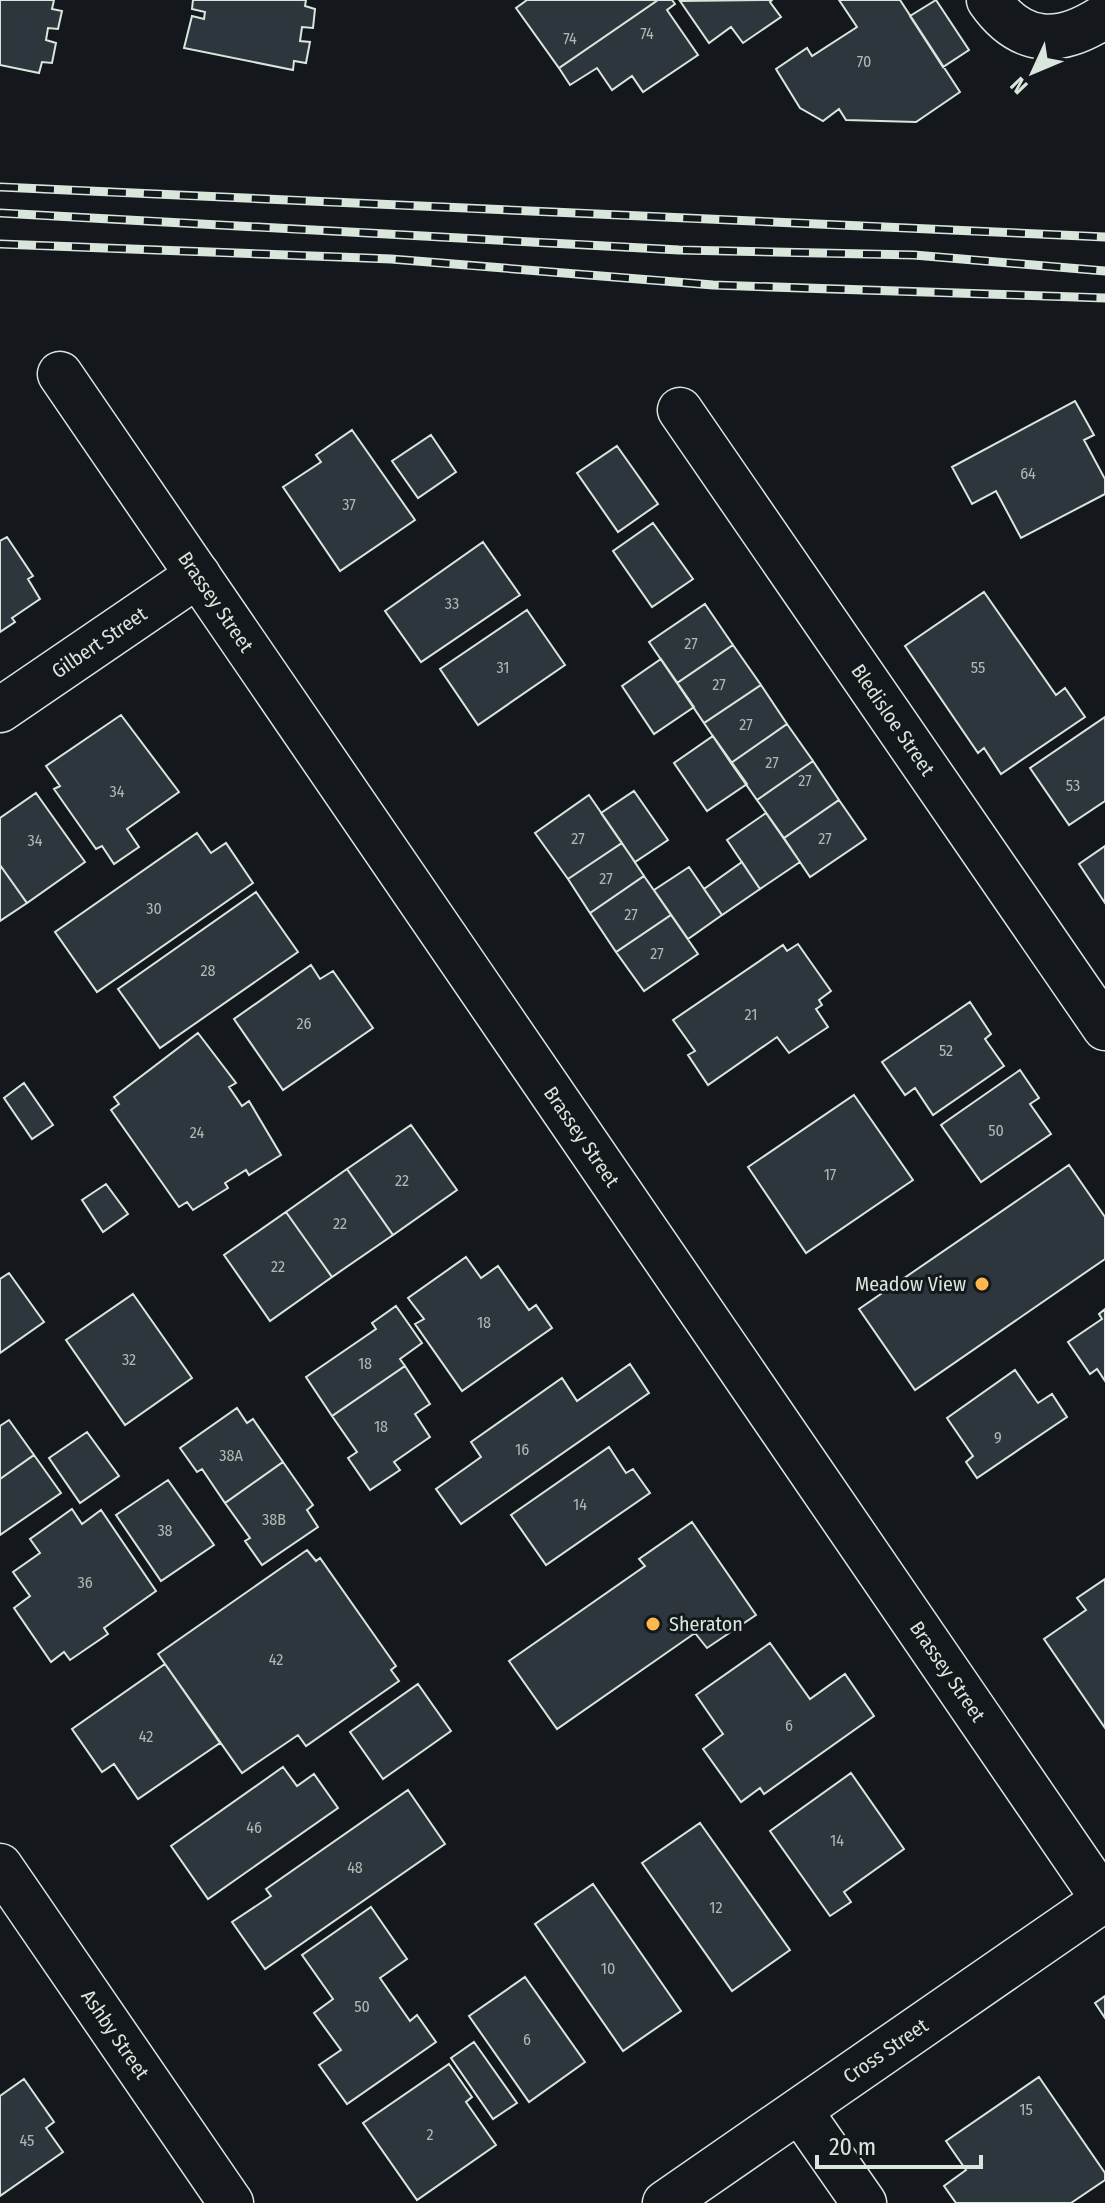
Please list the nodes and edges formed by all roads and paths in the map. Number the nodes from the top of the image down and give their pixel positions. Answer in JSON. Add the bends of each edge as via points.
{"nodes":[{"id":1,"x":989,"y":0,"type":"edge"},
{"id":2,"x":1105,"y":16,"type":"edge"},
{"id":3,"x":60,"y":374,"type":"dead end"},
{"id":4,"x":680,"y":410,"type":"dead end"},
{"id":5,"x":198,"y":575,"type":"junction"},
{"id":6,"x":0,"y":710,"type":"edge"},
{"id":7,"x":1105,"y":1028,"type":"edge"},
{"id":8,"x":0,"y":1866,"type":"edge"},
{"id":9,"x":1105,"y":1900,"type":"edge"},
{"id":10,"x":800,"y":2111,"type":"junction"},
{"id":11,"x":231,"y":2203,"type":"edge"},
{"id":12,"x":665,"y":2203,"type":"edge"},
{"id":13,"x":864,"y":2203,"type":"edge"}],
"edges":[{"from":1,"to":2,"type":"street","via":[[1014,30],[1044,36],[1081,29]]},
{"from":3,"to":5,"type":"street","name":"Brassey Street"},
{"from":4,"to":7,"type":"street","name":"Bledisloe Street"},
{"from":5,"to":6,"type":"street","name":"Gilbert Street"},
{"from":5,"to":9,"type":"street","name":"Brassey Street"},
{"from":8,"to":11,"type":"street","name":"Ashby Street"},
{"from":9,"to":10,"type":"street","name":"Cross Street"},
{"from":10,"to":12,"type":"street","name":"Cross Street"},
{"from":10,"to":13,"type":"street"}]}
